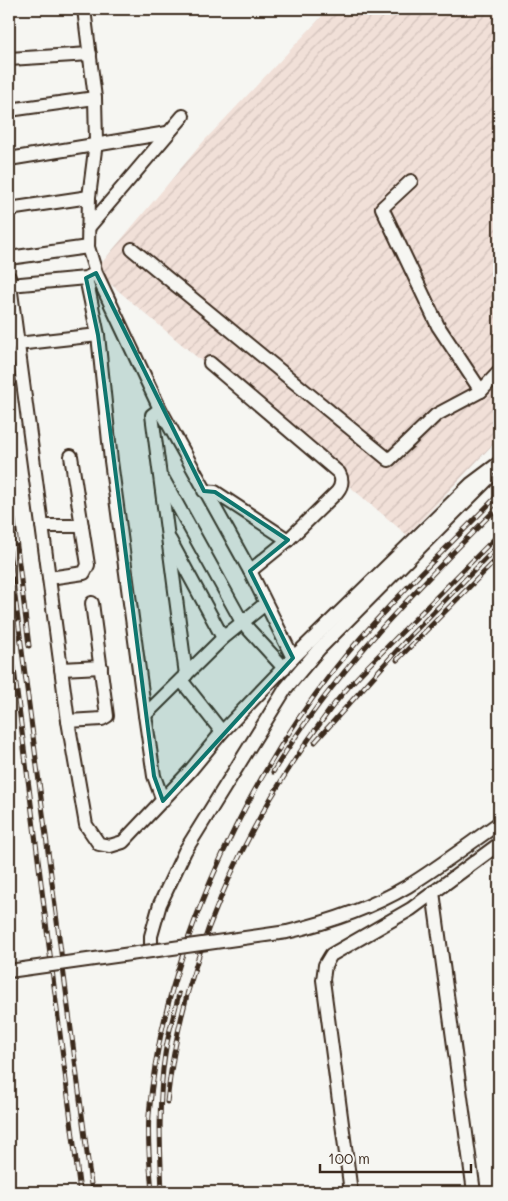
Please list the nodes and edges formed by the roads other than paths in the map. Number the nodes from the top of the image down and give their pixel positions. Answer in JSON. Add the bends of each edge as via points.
{"nodes":[{"id":1,"x":84,"y":9,"type":"edge"},
{"id":2,"x":90,"y":54,"type":"junction"},
{"id":3,"x":9,"y":59,"type":"edge"},
{"id":4,"x":95,"y":98,"type":"junction"},
{"id":5,"x":9,"y":110,"type":"edge"},
{"id":6,"x":183,"y":116,"type":"dead end"},
{"id":7,"x":167,"y":133,"type":"junction"},
{"id":8,"x":94,"y":146,"type":"junction"},
{"id":9,"x":9,"y":159,"type":"edge"},
{"id":10,"x":411,"y":182,"type":"dead end"},
{"id":11,"x":90,"y":197,"type":"junction"},
{"id":12,"x":9,"y":209,"type":"edge"},
{"id":13,"x":88,"y":228,"type":"junction"},
{"id":14,"x":88,"y":246,"type":"junction"},
{"id":15,"x":132,"y":249,"type":"dead end"},
{"id":16,"x":9,"y":258,"type":"edge"},
{"id":17,"x":91,"y":275,"type":"junction"},
{"id":18,"x":9,"y":281,"type":"edge"},
{"id":19,"x":98,"y":334,"type":"junction"},
{"id":20,"x":17,"y":344,"type":"junction"},
{"id":21,"x":210,"y":363,"type":"dead end"},
{"id":22,"x":499,"y":372,"type":"edge"},
{"id":23,"x":481,"y":391,"type":"junction"},
{"id":24,"x":160,"y":409,"type":"junction"},
{"id":25,"x":71,"y":456,"type":"dead end"},
{"id":26,"x":499,"y":463,"type":"edge"},
{"id":27,"x":499,"y":467,"type":"edge"},
{"id":28,"x":159,"y":472,"type":"junction"},
{"id":29,"x":204,"y":491,"type":"junction"},
{"id":30,"x":42,"y":526,"type":"junction"},
{"id":31,"x":82,"y":526,"type":"junction"},
{"id":32,"x":168,"y":538,"type":"junction"},
{"id":33,"x":288,"y":540,"type":"junction"},
{"id":34,"x":250,"y":571,"type":"junction"},
{"id":35,"x":49,"y":578,"type":"junction"},
{"id":36,"x":92,"y":603,"type":"dead end"},
{"id":37,"x":265,"y":604,"type":"junction"},
{"id":38,"x":242,"y":622,"type":"junction"},
{"id":39,"x":223,"y":638,"type":"junction"},
{"id":40,"x":293,"y":658,"type":"junction"},
{"id":41,"x":101,"y":666,"type":"junction"},
{"id":42,"x":284,"y":668,"type":"junction"},
{"id":43,"x":61,"y":669,"type":"junction"},
{"id":44,"x":184,"y":677,"type":"junction"},
{"id":45,"x":145,"y":715,"type":"junction"},
{"id":46,"x":68,"y":721,"type":"junction"},
{"id":47,"x":222,"y":732,"type":"junction"},
{"id":48,"x":163,"y":801,"type":"junction"},
{"id":49,"x":499,"y":824,"type":"edge"},
{"id":50,"x":499,"y":844,"type":"edge"},
{"id":51,"x":433,"y":892,"type":"junction"},
{"id":52,"x":151,"y":950,"type":"junction"},
{"id":53,"x":9,"y":971,"type":"edge"},
{"id":54,"x":351,"y":1192,"type":"edge"},
{"id":55,"x":474,"y":1192,"type":"edge"}],
"edges":[{"from":1,"to":2,"type":"street"},
{"from":2,"to":3,"type":"street"},
{"from":2,"to":4,"type":"street"},
{"from":4,"to":5,"type":"street"},
{"from":4,"to":8,"type":"street"},
{"from":6,"to":7,"type":"street"},
{"from":7,"to":8,"type":"street"},
{"from":7,"to":13,"type":"street"},
{"from":8,"to":9,"type":"street"},
{"from":8,"to":11,"type":"street"},
{"from":10,"to":23,"type":"street","via":[[382,208],[438,326]]},
{"from":11,"to":12,"type":"street"},
{"from":11,"to":13,"type":"street"},
{"from":13,"to":14,"type":"street"},
{"from":14,"to":16,"type":"street"},
{"from":14,"to":17,"type":"street"},
{"from":15,"to":23,"type":"street","via":[[389,460],[436,415]]},
{"from":17,"to":18,"type":"street"},
{"from":17,"to":19,"type":"street"},
{"from":17,"to":24,"type":"street"},
{"from":18,"to":20,"type":"street"},
{"from":19,"to":20,"type":"street"},
{"from":19,"to":45,"type":"street","via":[[111,461]]},
{"from":20,"to":30,"type":"street"},
{"from":21,"to":33,"type":"street","via":[[341,477],[342,483],[337,492]]},
{"from":22,"to":23,"type":"street"},
{"from":24,"to":28,"type":"street","via":[[152,415]]},
{"from":24,"to":29,"type":"street"},
{"from":25,"to":31,"type":"street"},
{"from":26,"to":40,"type":"street","via":[[471,484]]},
{"from":27,"to":52,"type":"street","via":[[319,649],[286,688],[185,851],[160,904],[151,936]]},
{"from":28,"to":32,"type":"street"},
{"from":28,"to":38,"type":"street"},
{"from":29,"to":33,"type":"street","via":[[215,492]]},
{"from":29,"to":34,"type":"street"},
{"from":30,"to":31,"type":"street"},
{"from":30,"to":35,"type":"street"},
{"from":31,"to":35,"type":"street","via":[[87,570]]},
{"from":32,"to":39,"type":"street"},
{"from":32,"to":44,"type":"street"},
{"from":33,"to":34,"type":"street"},
{"from":34,"to":37,"type":"street"},
{"from":35,"to":43,"type":"street"},
{"from":36,"to":41,"type":"street"},
{"from":37,"to":38,"type":"street"},
{"from":37,"to":40,"type":"street"},
{"from":38,"to":39,"type":"street"},
{"from":38,"to":42,"type":"street"},
{"from":39,"to":44,"type":"street"},
{"from":40,"to":42,"type":"street"},
{"from":41,"to":43,"type":"street"},
{"from":41,"to":46,"type":"street","via":[[107,716]]},
{"from":42,"to":47,"type":"street"},
{"from":43,"to":46,"type":"street"},
{"from":44,"to":45,"type":"street"},
{"from":44,"to":47,"type":"street"},
{"from":45,"to":48,"type":"street","via":[[154,776]]},
{"from":46,"to":48,"type":"street","via":[[86,824],[99,844],[110,846],[122,842]]},
{"from":47,"to":48,"type":"street"},
{"from":49,"to":52,"type":"street","bridge":true,"via":[[408,886],[349,914],[288,932]]},
{"from":50,"to":51,"type":"street"},
{"from":51,"to":54,"type":"street","via":[[411,909],[343,946],[331,955],[325,965],[323,980]]},
{"from":51,"to":55,"type":"street"},
{"from":52,"to":53,"type":"street","bridge":true}]}
